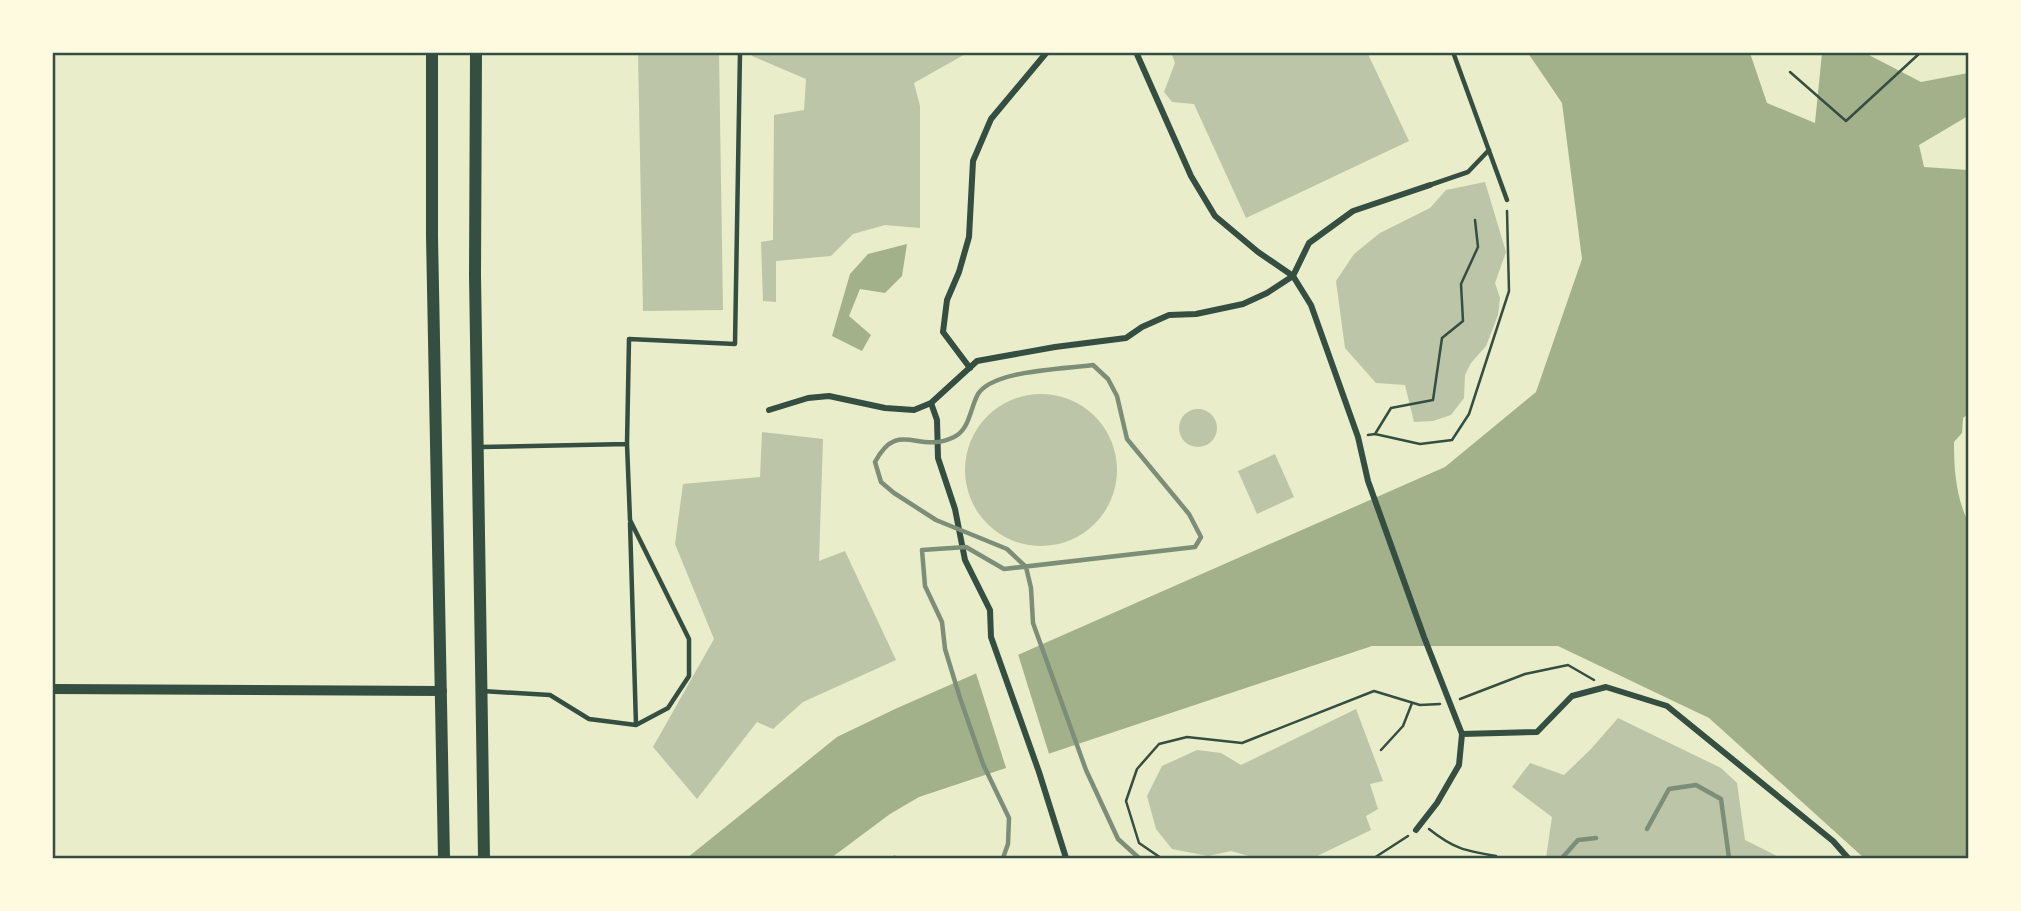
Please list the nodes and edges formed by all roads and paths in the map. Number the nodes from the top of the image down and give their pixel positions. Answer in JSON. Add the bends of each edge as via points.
{"nodes":[{"id":1,"x":432,"y":52,"type":"edge"},
{"id":2,"x":476,"y":52,"type":"edge"},
{"id":3,"x":740,"y":52,"type":"edge"},
{"id":4,"x":1047,"y":52,"type":"edge"},
{"id":5,"x":1136,"y":52,"type":"edge"},
{"id":6,"x":1453,"y":52,"type":"edge"},
{"id":7,"x":1921,"y":52,"type":"edge"},
{"id":8,"x":1790,"y":72,"type":"dead end"},
{"id":9,"x":1489,"y":150,"type":"junction"},
{"id":10,"x":1430,"y":185,"type":"joint"},
{"id":11,"x":1507,"y":200,"type":"joint"},
{"id":12,"x":1475,"y":220,"type":"dead end"},
{"id":13,"x":1293,"y":276,"type":"junction"},
{"id":14,"x":970,"y":368,"type":"junction"},
{"id":15,"x":931,"y":403,"type":"junction"},
{"id":16,"x":769,"y":410,"type":"dead end"},
{"id":17,"x":1375,"y":434,"type":"junction"},
{"id":18,"x":1358,"y":437,"type":"junction"},
{"id":19,"x":627,"y":444,"type":"junction"},
{"id":20,"x":477,"y":446,"type":"junction"},
{"id":21,"x":630,"y":520,"type":"junction"},
{"id":22,"x":1606,"y":687,"type":"junction"},
{"id":23,"x":52,"y":689,"type":"edge"},
{"id":24,"x":442,"y":691,"type":"junction"},
{"id":25,"x":481,"y":691,"type":"junction"},
{"id":26,"x":1412,"y":703,"type":"junction"},
{"id":27,"x":1450,"y":703,"type":"junction"},
{"id":28,"x":636,"y":725,"type":"junction"},
{"id":29,"x":1462,"y":734,"type":"junction"},
{"id":30,"x":1381,"y":750,"type":"dead end"},
{"id":31,"x":1422,"y":823,"type":"junction"},
{"id":32,"x":1416,"y":830,"type":"joint"},
{"id":33,"x":1495,"y":858,"type":"edge"},
{"id":34,"x":444,"y":859,"type":"edge"},
{"id":35,"x":484,"y":859,"type":"edge"},
{"id":36,"x":1066,"y":859,"type":"edge"},
{"id":37,"x":1161,"y":859,"type":"edge"},
{"id":38,"x":1374,"y":859,"type":"edge"},
{"id":39,"x":1848,"y":859,"type":"edge"}],
"edges":[{"from":1,"to":24,"type":"main road"},
{"from":2,"to":20,"type":"main road"},
{"from":3,"to":19,"type":"lane","via":[[735,344],[629,339]]},
{"from":4,"to":14,"type":"street","via":[[991,119],[973,162],[969,237],[947,300],[943,332]]},
{"from":5,"to":13,"type":"street","via":[[1191,176],[1214,216]]},
{"from":6,"to":9,"type":"lane"},
{"from":7,"to":8,"type":"path","via":[[1846,121]]},
{"from":9,"to":10,"type":"lane","via":[[1468,172]]},
{"from":9,"to":11,"type":"lane"},
{"from":10,"to":13,"type":"street","via":[[1353,211],[1310,243]]},
{"from":11,"to":17,"type":"path","via":[[1509,291],[1469,415],[1452,440],[1420,444]]},
{"from":12,"to":17,"type":"path","via":[[1478,247],[1461,284],[1462,321],[1442,338],[1433,400],[1391,408]]},
{"from":13,"to":14,"type":"street","via":[[1243,304],[1169,315],[1126,338],[977,361]]},
{"from":13,"to":18,"type":"street","via":[[1311,305]]},
{"from":14,"to":15,"type":"street"},
{"from":15,"to":16,"type":"street","via":[[914,410],[895,409],[829,396]]},
{"from":15,"to":36,"type":"street","via":[[937,420],[938,458],[965,560],[990,610],[991,637]]},
{"from":17,"to":18,"type":"path"},
{"from":18,"to":27,"type":"street","via":[[1368,481]]},
{"from":19,"to":20,"type":"lane"},
{"from":19,"to":21,"type":"lane"},
{"from":20,"to":25,"type":"main road"},
{"from":21,"to":28,"type":"lane"},
{"from":21,"to":28,"type":"lane","via":[[689,639],[689,676],[668,708]]},
{"from":22,"to":27,"type":"path","via":[[1568,665],[1525,674]]},
{"from":22,"to":29,"type":"street","via":[[1572,696],[1538,732]]},
{"from":22,"to":39,"type":"street","via":[[1667,706],[1833,841]]},
{"from":23,"to":24,"type":"street"},
{"from":24,"to":34,"type":"main road"},
{"from":25,"to":28,"type":"lane","via":[[550,695],[589,719]]},
{"from":25,"to":35,"type":"main road"},
{"from":26,"to":27,"type":"path"},
{"from":26,"to":30,"type":"path","via":[[1402,726]]},
{"from":26,"to":37,"type":"path","via":[[1374,691],[1242,743],[1187,737],[1159,744],[1137,769],[1126,801],[1139,843]]},
{"from":27,"to":29,"type":"street"},
{"from":29,"to":31,"type":"street","via":[[1459,765]]},
{"from":31,"to":32,"type":"street"},
{"from":31,"to":33,"type":"path","via":[[1447,844]]},
{"from":32,"to":38,"type":"path"}]}
